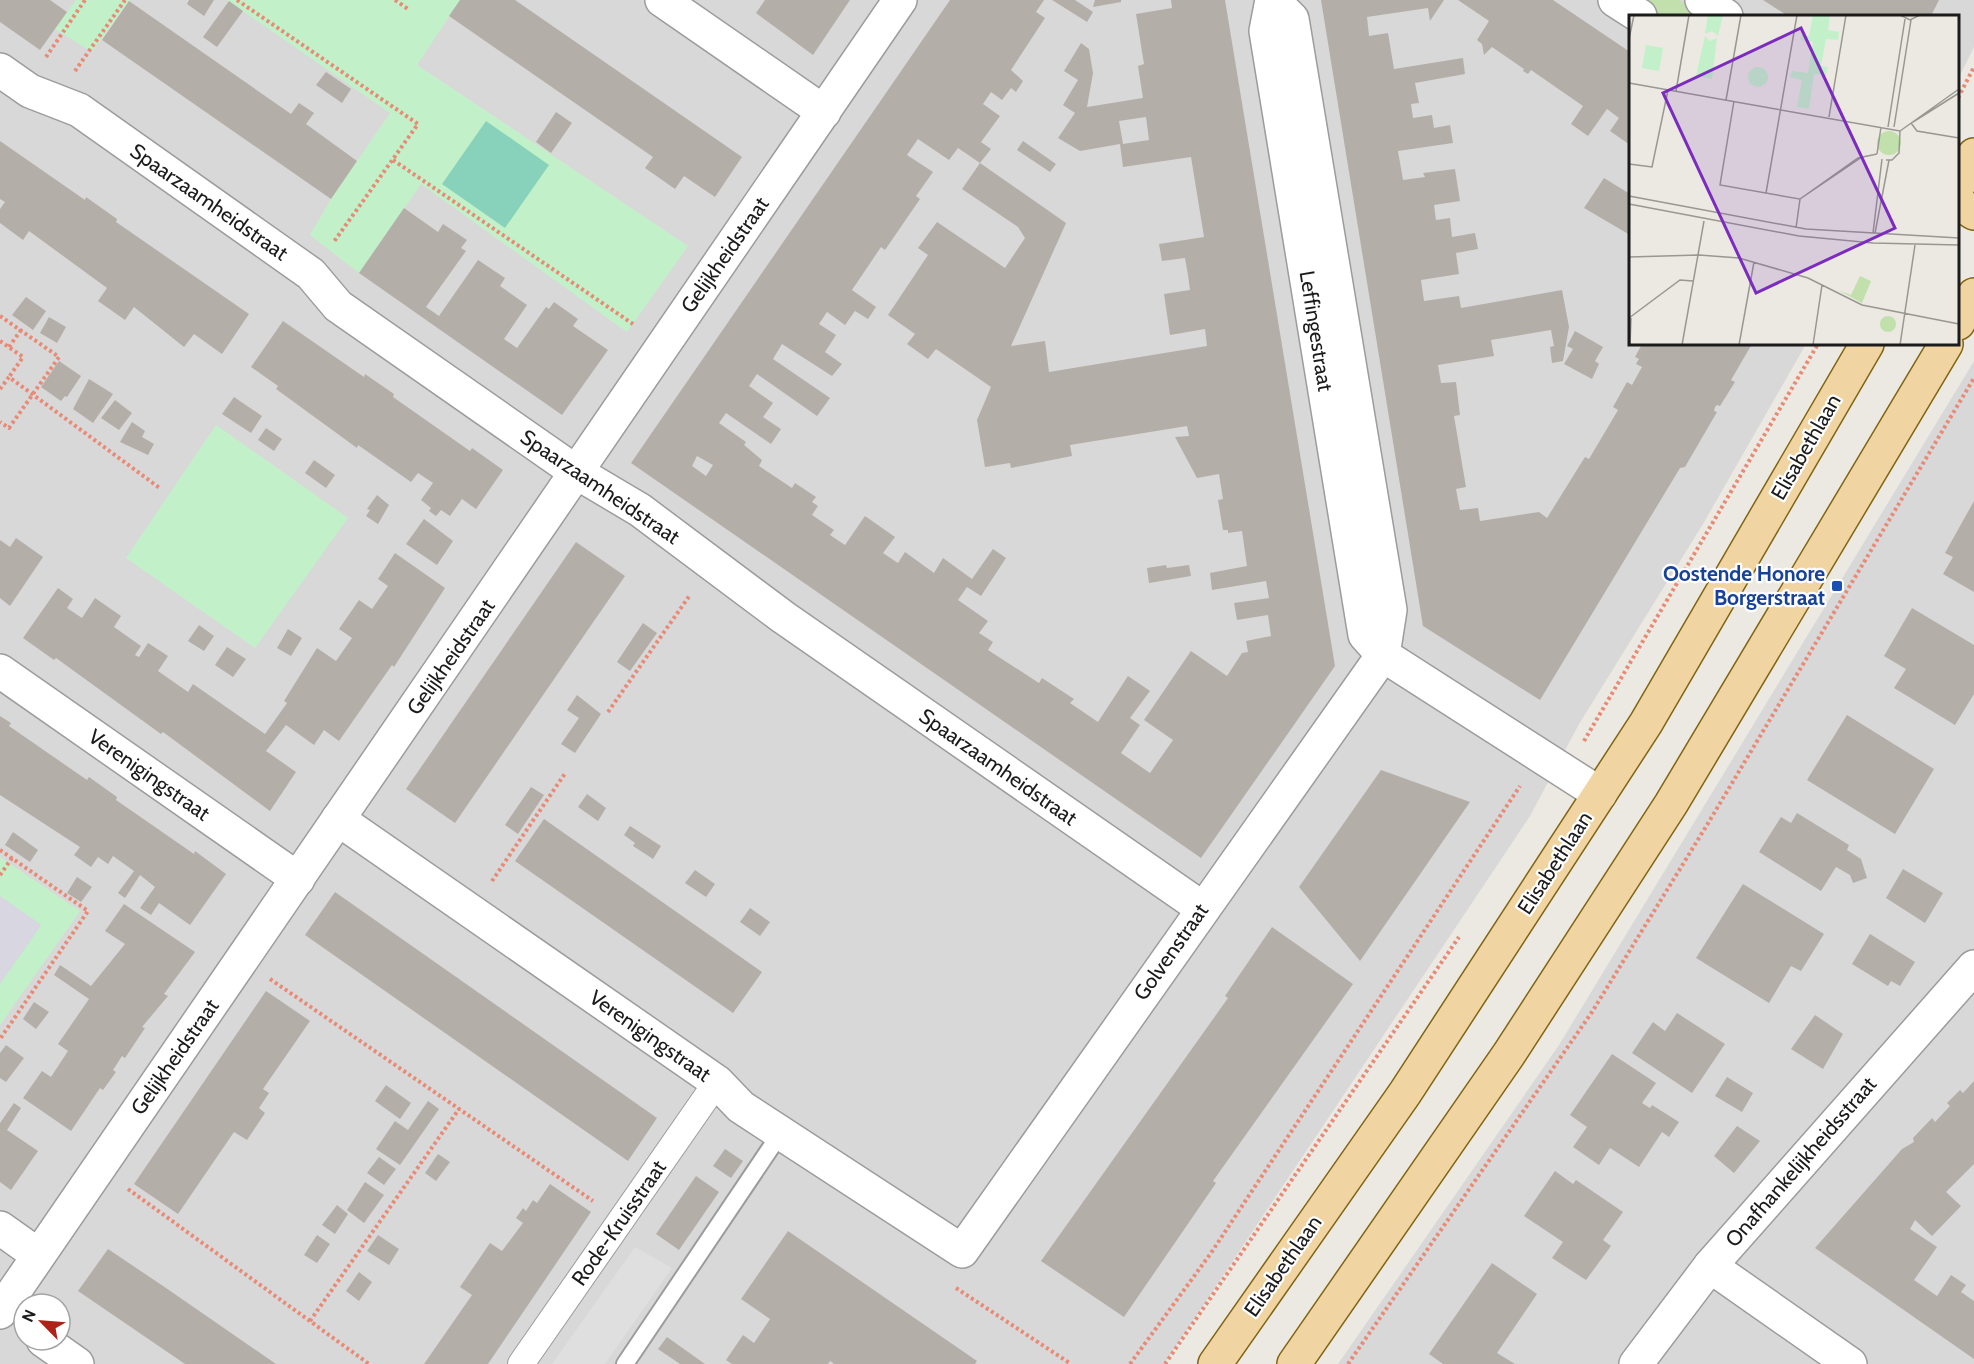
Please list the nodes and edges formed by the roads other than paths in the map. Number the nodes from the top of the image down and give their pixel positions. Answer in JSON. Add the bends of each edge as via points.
{"nodes":[{"id":1,"x":662,"y":0,"type":"edge"},
{"id":2,"x":900,"y":0,"type":"edge"},
{"id":3,"x":1273,"y":0,"type":"edge"},
{"id":4,"x":1615,"y":0,"type":"edge"},
{"id":5,"x":1702,"y":0,"type":"edge"},
{"id":6,"x":1638,"y":15,"type":"edge"},
{"id":7,"x":1724,"y":15,"type":"edge"},
{"id":8,"x":26,"y":86,"type":"edge"},
{"id":9,"x":824,"y":112,"type":"junction"},
{"id":10,"x":1974,"y":155,"type":"edge"},
{"id":11,"x":1959,"y":184,"type":"edge"},
{"id":12,"x":1959,"y":204,"type":"edge"},
{"id":13,"x":1974,"y":213,"type":"edge"},
{"id":14,"x":1974,"y":295,"type":"edge"},
{"id":15,"x":1959,"y":321,"type":"edge"},
{"id":16,"x":1865,"y":345,"type":"edge"},
{"id":17,"x":1945,"y":345,"type":"edge"},
{"id":18,"x":576,"y":472,"type":"junction"},
{"id":19,"x":1383,"y":655,"type":"junction"},
{"id":20,"x":0,"y":670,"type":"edge"},
{"id":21,"x":1600,"y":794,"type":"junction"},
{"id":22,"x":338,"y":819,"type":"junction"},
{"id":23,"x":298,"y":879,"type":"junction"},
{"id":24,"x":1202,"y":908,"type":"junction"},
{"id":25,"x":1974,"y":967,"type":"edge"},
{"id":26,"x":717,"y":1082,"type":"junction"},
{"id":27,"x":780,"y":1134,"type":"junction"},
{"id":28,"x":0,"y":1228,"type":"edge"},
{"id":29,"x":962,"y":1251,"type":"joint"},
{"id":30,"x":38,"y":1254,"type":"junction"},
{"id":31,"x":1710,"y":1266,"type":"junction"},
{"id":32,"x":8,"y":1317,"type":"edge"},
{"id":33,"x":60,"y":1352,"type":"edge"},
{"id":34,"x":77,"y":1364,"type":"edge"},
{"id":35,"x":521,"y":1364,"type":"edge"},
{"id":36,"x":625,"y":1364,"type":"edge"},
{"id":37,"x":1215,"y":1364,"type":"edge"},
{"id":38,"x":1293,"y":1364,"type":"edge"},
{"id":39,"x":1636,"y":1364,"type":"edge"},
{"id":40,"x":1850,"y":1364,"type":"edge"}],
"edges":[{"from":1,"to":9,"type":"street"},
{"from":2,"to":9,"type":"street","name":"Gelijkheidstraat"},
{"from":3,"to":19,"type":"street","name":"Leffingestraat","via":[[1266,31],[1365,635]]},
{"from":4,"to":6,"type":"street"},
{"from":5,"to":7,"type":"street"},
{"from":8,"to":18,"type":"street","name":"Spaarzaamheidstraat","via":[[79,110],[311,274],[338,306]]},
{"from":9,"to":18,"type":"street","name":"Gelijkheidstraat"},
{"from":10,"to":11,"type":"main road"},
{"from":12,"to":13,"type":"main road"},
{"from":14,"to":15,"type":"main road"},
{"from":16,"to":21,"type":"main road","name":"Elisabethlaan","via":[[1646,723]]},
{"from":17,"to":38,"type":"main road","via":[[1671,804],[1515,1044]]},
{"from":18,"to":22,"type":"street","name":"Gelijkheidstraat"},
{"from":18,"to":24,"type":"street","name":"Spaarzaamheidstraat","via":[[640,510],[793,624]]},
{"from":19,"to":21,"type":"street","name":"Leffingestraat"},
{"from":19,"to":24,"type":"street","name":"Golvenstraat"},
{"from":20,"to":23,"type":"street","name":"Verenigingstraat"},
{"from":21,"to":37,"type":"main road","name":"Elisabethlaan","via":[[1405,1093]]},
{"from":22,"to":23,"type":"street","name":"Gelijkheidstraat"},
{"from":22,"to":26,"type":"street","name":"Verenigingstraat"},
{"from":23,"to":30,"type":"street","name":"Gelijkheidstraat"},
{"from":24,"to":29,"type":"street","name":"Golvenstraat"},
{"from":25,"to":31,"type":"street","name":"Onafhankelijkheidsstraat"},
{"from":26,"to":27,"type":"street","name":"Verenigingstraat","via":[[741,1107]]},
{"from":26,"to":35,"type":"street","name":"Rode-Kruisstraat"},
{"from":27,"to":29,"type":"street","name":"Verenigingstraat"},
{"from":27,"to":36,"type":"lane"},
{"from":28,"to":30,"type":"street"},
{"from":30,"to":32,"type":"street","name":"Gelijkheidstraat"},
{"from":31,"to":39,"type":"street","name":"Onafhankelijkheidsstraat"},
{"from":31,"to":40,"type":"street"},
{"from":33,"to":34,"type":"street"}]}
